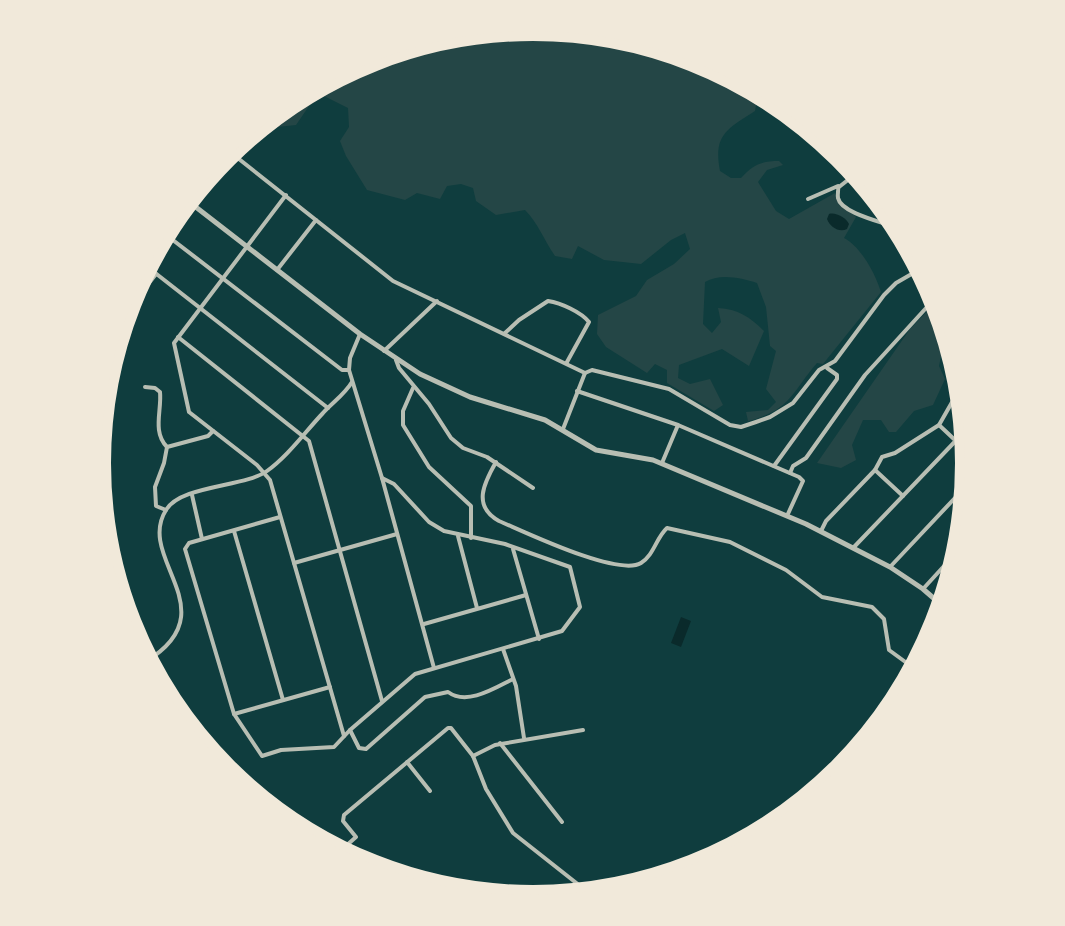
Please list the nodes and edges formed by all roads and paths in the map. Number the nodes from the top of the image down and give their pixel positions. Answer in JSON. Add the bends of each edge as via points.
{"nodes":[{"id":1,"x":236,"y":156,"type":"edge"},
{"id":2,"x":851,"y":178,"type":"edge"},
{"id":3,"x":839,"y":187,"type":"junction"},
{"id":4,"x":286,"y":195,"type":"junction"},
{"id":5,"x":808,"y":199,"type":"dead end"},
{"id":6,"x":193,"y":205,"type":"edge"},
{"id":7,"x":316,"y":220,"type":"junction"},
{"id":8,"x":886,"y":224,"type":"edge"},
{"id":9,"x":170,"y":238,"type":"edge"},
{"id":10,"x":247,"y":246,"type":"junction"},
{"id":11,"x":277,"y":270,"type":"junction"},
{"id":12,"x":152,"y":271,"type":"edge"},
{"id":13,"x":914,"y":273,"type":"edge"},
{"id":14,"x":156,"y":274,"type":"junction"},
{"id":15,"x":224,"y":277,"type":"junction"},
{"id":16,"x":141,"y":293,"type":"edge"},
{"id":17,"x":437,"y":301,"type":"junction"},
{"id":18,"x":929,"y":306,"type":"edge"},
{"id":19,"x":201,"y":307,"type":"junction"},
{"id":20,"x":505,"y":333,"type":"junction"},
{"id":21,"x":360,"y":334,"type":"junction"},
{"id":22,"x":178,"y":337,"type":"junction"},
{"id":23,"x":384,"y":351,"type":"junction"},
{"id":24,"x":396,"y":360,"type":"junction"},
{"id":25,"x":566,"y":363,"type":"junction"},
{"id":26,"x":827,"y":368,"type":"junction"},
{"id":27,"x":349,"y":370,"type":"junction"},
{"id":28,"x":585,"y":373,"type":"junction"},
{"id":29,"x":352,"y":382,"type":"junction"},
{"id":30,"x":145,"y":387,"type":"dead end"},
{"id":31,"x":413,"y":388,"type":"junction"},
{"id":32,"x":577,"y":391,"type":"junction"},
{"id":33,"x":954,"y":398,"type":"edge"},
{"id":34,"x":328,"y":408,"type":"junction"},
{"id":35,"x":678,"y":425,"type":"junction"},
{"id":36,"x":939,"y":425,"type":"junction"},
{"id":37,"x":563,"y":429,"type":"junction"},
{"id":38,"x":213,"y":431,"type":"junction"},
{"id":39,"x":303,"y":434,"type":"junction"},
{"id":40,"x":959,"y":438,"type":"edge"},
{"id":41,"x":956,"y":441,"type":"junction"},
{"id":42,"x":959,"y":444,"type":"edge"},
{"id":43,"x":167,"y":447,"type":"junction"},
{"id":44,"x":496,"y":462,"type":"junction"},
{"id":45,"x":662,"y":463,"type":"junction"},
{"id":46,"x":774,"y":466,"type":"junction"},
{"id":47,"x":875,"y":470,"type":"junction"},
{"id":48,"x":265,"y":473,"type":"junction"},
{"id":49,"x":790,"y":473,"type":"junction"},
{"id":50,"x":382,"y":478,"type":"junction"},
{"id":51,"x":533,"y":488,"type":"dead end"},
{"id":52,"x":191,"y":494,"type":"junction"},
{"id":53,"x":959,"y":494,"type":"edge"},
{"id":54,"x":903,"y":496,"type":"junction"},
{"id":55,"x":166,"y":510,"type":"junction"},
{"id":56,"x":787,"y":516,"type":"junction"},
{"id":57,"x":280,"y":517,"type":"junction"},
{"id":58,"x":234,"y":531,"type":"junction"},
{"id":59,"x":821,"y":531,"type":"junction"},
{"id":60,"x":397,"y":534,"type":"junction"},
{"id":61,"x":458,"y":536,"type":"junction"},
{"id":62,"x":471,"y":538,"type":"junction"},
{"id":63,"x":202,"y":539,"type":"junction"},
{"id":64,"x":513,"y":547,"type":"junction"},
{"id":65,"x":854,"y":547,"type":"junction"},
{"id":66,"x":341,"y":551,"type":"junction"},
{"id":67,"x":948,"y":562,"type":"edge"},
{"id":68,"x":294,"y":563,"type":"junction"},
{"id":69,"x":890,"y":567,"type":"junction"},
{"id":70,"x":923,"y":589,"type":"junction"},
{"id":71,"x":526,"y":595,"type":"junction"},
{"id":72,"x":937,"y":601,"type":"edge"},
{"id":73,"x":477,"y":608,"type":"junction"},
{"id":74,"x":424,"y":624,"type":"junction"},
{"id":75,"x":539,"y":639,"type":"junction"},
{"id":76,"x":503,"y":649,"type":"junction"},
{"id":77,"x":153,"y":658,"type":"edge"},
{"id":78,"x":909,"y":664,"type":"edge"},
{"id":79,"x":434,"y":668,"type":"junction"},
{"id":80,"x":513,"y":679,"type":"junction"},
{"id":81,"x":330,"y":687,"type":"junction"},
{"id":82,"x":283,"y":700,"type":"junction"},
{"id":83,"x":382,"y":701,"type":"junction"},
{"id":84,"x":234,"y":714,"type":"junction"},
{"id":85,"x":350,"y":730,"type":"junction"},
{"id":86,"x":583,"y":730,"type":"dead end"},
{"id":87,"x":344,"y":736,"type":"junction"},
{"id":88,"x":524,"y":738,"type":"junction"},
{"id":89,"x":500,"y":743,"type":"junction"},
{"id":90,"x":473,"y":756,"type":"junction"},
{"id":91,"x":407,"y":762,"type":"junction"},
{"id":92,"x":430,"y":791,"type":"dead end"},
{"id":93,"x":562,"y":822,"type":"dead end"},
{"id":94,"x":345,"y":847,"type":"edge"},
{"id":95,"x":581,"y":887,"type":"edge"}],
"edges":[{"from":1,"to":4,"type":"street"},
{"from":2,"to":3,"type":"street"},
{"from":3,"to":5,"type":"street"},
{"from":3,"to":8,"type":"street","via":[[838,199],[849,210]]},
{"from":4,"to":7,"type":"street"},
{"from":4,"to":10,"type":"street"},
{"from":6,"to":10,"type":"street"},
{"from":7,"to":11,"type":"street"},
{"from":7,"to":17,"type":"street","via":[[393,281]]},
{"from":9,"to":15,"type":"street"},
{"from":10,"to":11,"type":"street"},
{"from":10,"to":15,"type":"street"},
{"from":11,"to":21,"type":"street"},
{"from":12,"to":14,"type":"street"},
{"from":13,"to":26,"type":"street","via":[[884,295]]},
{"from":14,"to":16,"type":"street"},
{"from":14,"to":19,"type":"street"},
{"from":15,"to":19,"type":"street"},
{"from":15,"to":27,"type":"street","via":[[342,370]]},
{"from":17,"to":20,"type":"street"},
{"from":17,"to":23,"type":"street"},
{"from":18,"to":49,"type":"street","via":[[865,375]]},
{"from":19,"to":22,"type":"street"},
{"from":19,"to":34,"type":"street"},
{"from":20,"to":25,"type":"street"},
{"from":20,"to":25,"type":"street","via":[[548,301],[575,312],[589,322]]},
{"from":21,"to":23,"type":"street"},
{"from":21,"to":27,"type":"street"},
{"from":22,"to":38,"type":"street","via":[[174,343],[189,412]]},
{"from":22,"to":39,"type":"street"},
{"from":23,"to":24,"type":"street"},
{"from":24,"to":31,"type":"street"},
{"from":24,"to":37,"type":"street","via":[[470,397]]},
{"from":25,"to":28,"type":"street"},
{"from":26,"to":28,"type":"street","via":[[819,370],[793,403],[741,427],[720,421],[669,389],[592,370]]},
{"from":26,"to":46,"type":"street","via":[[837,379]]},
{"from":27,"to":29,"type":"street"},
{"from":28,"to":32,"type":"street"},
{"from":29,"to":34,"type":"street"},
{"from":29,"to":50,"type":"street"},
{"from":30,"to":43,"type":"street","via":[[160,392],[161,441]]},
{"from":31,"to":44,"type":"street","via":[[463,448]]},
{"from":31,"to":62,"type":"street","via":[[403,425],[429,467],[471,506]]},
{"from":32,"to":35,"type":"street"},
{"from":32,"to":37,"type":"street"},
{"from":33,"to":36,"type":"street"},
{"from":34,"to":39,"type":"street"},
{"from":35,"to":45,"type":"street"},
{"from":35,"to":46,"type":"street"},
{"from":36,"to":41,"type":"street"},
{"from":36,"to":47,"type":"street","via":[[882,457]]},
{"from":37,"to":45,"type":"street","via":[[596,450]]},
{"from":38,"to":43,"type":"street"},
{"from":38,"to":48,"type":"street"},
{"from":39,"to":48,"type":"street"},
{"from":39,"to":66,"type":"street"},
{"from":40,"to":41,"type":"street"},
{"from":41,"to":42,"type":"street"},
{"from":41,"to":54,"type":"street"},
{"from":43,"to":55,"type":"street","via":[[154,496],[156,506]]},
{"from":44,"to":51,"type":"street"},
{"from":44,"to":78,"type":"street","via":[[482,495],[485,510],[499,521],[621,566],[645,560],[667,528],[730,542],[786,570],[822,597],[876,610],[886,625],[889,650]]},
{"from":45,"to":56,"type":"street"},
{"from":46,"to":49,"type":"street"},
{"from":47,"to":54,"type":"street"},
{"from":47,"to":59,"type":"street"},
{"from":48,"to":52,"type":"street"},
{"from":48,"to":57,"type":"street"},
{"from":49,"to":56,"type":"street","via":[[803,481]]},
{"from":50,"to":60,"type":"street"},
{"from":50,"to":61,"type":"street","via":[[400,489],[429,522]]},
{"from":52,"to":55,"type":"street"},
{"from":52,"to":63,"type":"street"},
{"from":53,"to":69,"type":"street"},
{"from":54,"to":65,"type":"street"},
{"from":55,"to":77,"type":"street","via":[[159,530],[182,625]]},
{"from":56,"to":59,"type":"street"},
{"from":57,"to":58,"type":"street"},
{"from":57,"to":68,"type":"street"},
{"from":58,"to":63,"type":"street"},
{"from":58,"to":82,"type":"street"},
{"from":59,"to":65,"type":"street"},
{"from":60,"to":66,"type":"street"},
{"from":60,"to":74,"type":"street"},
{"from":61,"to":62,"type":"street"},
{"from":61,"to":73,"type":"street"},
{"from":62,"to":64,"type":"street"},
{"from":63,"to":84,"type":"street","via":[[185,549]]},
{"from":64,"to":71,"type":"street"},
{"from":64,"to":75,"type":"street","via":[[570,567],[580,601],[566,628]]},
{"from":65,"to":69,"type":"street"},
{"from":66,"to":68,"type":"street"},
{"from":66,"to":83,"type":"street"},
{"from":67,"to":70,"type":"street"},
{"from":68,"to":81,"type":"street"},
{"from":69,"to":70,"type":"street"},
{"from":70,"to":72,"type":"street"},
{"from":71,"to":73,"type":"street"},
{"from":71,"to":75,"type":"street"},
{"from":73,"to":74,"type":"street"},
{"from":74,"to":79,"type":"street"},
{"from":75,"to":76,"type":"street"},
{"from":76,"to":79,"type":"street"},
{"from":76,"to":80,"type":"street"},
{"from":79,"to":83,"type":"street","via":[[415,674]]},
{"from":80,"to":85,"type":"street","via":[[476,696],[448,692],[425,697],[366,749],[359,748]]},
{"from":80,"to":88,"type":"street"},
{"from":81,"to":82,"type":"street"},
{"from":81,"to":87,"type":"street"},
{"from":82,"to":84,"type":"street"},
{"from":83,"to":85,"type":"street"},
{"from":84,"to":87,"type":"street","via":[[262,756],[334,747]]},
{"from":85,"to":87,"type":"street"},
{"from":86,"to":88,"type":"street"},
{"from":88,"to":89,"type":"street"},
{"from":89,"to":90,"type":"street"},
{"from":89,"to":93,"type":"street"},
{"from":90,"to":91,"type":"street","via":[[448,728]]},
{"from":90,"to":95,"type":"street","via":[[513,833]]},
{"from":91,"to":92,"type":"street"},
{"from":91,"to":94,"type":"street","via":[[344,815],[356,837]]}]}
